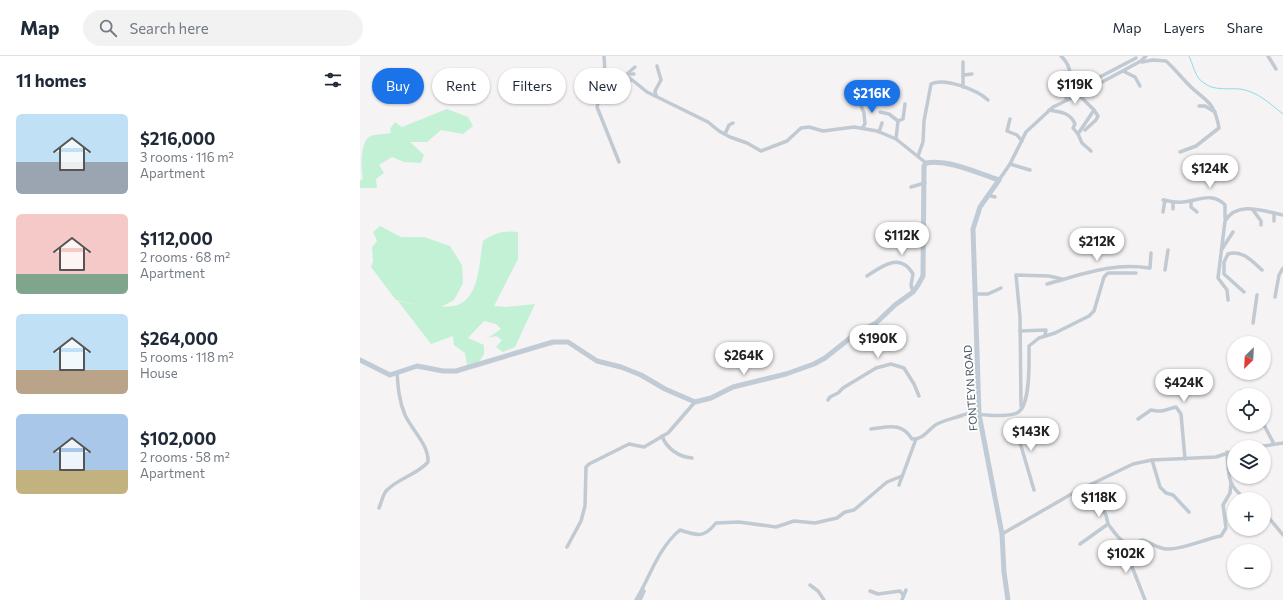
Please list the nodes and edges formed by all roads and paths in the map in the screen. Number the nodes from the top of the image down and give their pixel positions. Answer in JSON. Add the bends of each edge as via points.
{"nodes":[{"id":1,"x":604,"y":56,"type":"edge"},
{"id":2,"x":1061,"y":56,"type":"edge"},
{"id":3,"x":1146,"y":56,"type":"edge"},
{"id":4,"x":1268,"y":56,"type":"edge"},
{"id":5,"x":1136,"y":57,"type":"edge"},
{"id":6,"x":963,"y":62,"type":"dead end"},
{"id":7,"x":1140,"y":62,"type":"junction"},
{"id":8,"x":657,"y":66,"type":"dead end"},
{"id":9,"x":634,"y":67,"type":"dead end"},
{"id":10,"x":604,"y":68,"type":"edge"},
{"id":11,"x":1276,"y":69,"type":"dead end"},
{"id":12,"x":631,"y":70,"type":"edge"},
{"id":13,"x":1123,"y":70,"type":"junction"},
{"id":14,"x":972,"y":74,"type":"dead end"},
{"id":15,"x":964,"y":75,"type":"junction"},
{"id":16,"x":631,"y":80,"type":"edge"},
{"id":17,"x":1140,"y":86,"type":"dead end"},
{"id":18,"x":963,"y":87,"type":"junction"},
{"id":19,"x":1068,"y":89,"type":"junction"},
{"id":20,"x":1079,"y":95,"type":"junction"},
{"id":21,"x":656,"y":96,"type":"junction"},
{"id":22,"x":858,"y":98,"type":"dead end"},
{"id":23,"x":988,"y":100,"type":"dead end"},
{"id":24,"x":1066,"y":100,"type":"junction"},
{"id":25,"x":598,"y":104,"type":"edge"},
{"id":26,"x":905,"y":104,"type":"dead end"},
{"id":27,"x":1199,"y":106,"type":"dead end"},
{"id":28,"x":1049,"y":110,"type":"junction"},
{"id":29,"x":1094,"y":110,"type":"junction"},
{"id":30,"x":880,"y":112,"type":"dead end"},
{"id":31,"x":1215,"y":112,"type":"junction"},
{"id":32,"x":1010,"y":119,"type":"dead end"},
{"id":33,"x":898,"y":121,"type":"junction"},
{"id":34,"x":734,"y":123,"type":"dead end"},
{"id":35,"x":882,"y":123,"type":"dead end"},
{"id":36,"x":862,"y":128,"type":"junction"},
{"id":37,"x":1085,"y":130,"type":"dead end"},
{"id":38,"x":879,"y":132,"type":"junction"},
{"id":39,"x":725,"y":134,"type":"junction"},
{"id":40,"x":1078,"y":134,"type":"junction"},
{"id":41,"x":896,"y":139,"type":"junction"},
{"id":42,"x":1022,"y":141,"type":"junction"},
{"id":43,"x":1091,"y":151,"type":"dead end"},
{"id":44,"x":1180,"y":152,"type":"dead end"},
{"id":45,"x":918,"y":156,"type":"junction"},
{"id":46,"x":620,"y":162,"type":"dead end"},
{"id":47,"x":926,"y":163,"type":"junction"},
{"id":48,"x":1010,"y":164,"type":"junction"},
{"id":49,"x":1030,"y":170,"type":"dead end"},
{"id":50,"x":999,"y":180,"type":"junction"},
{"id":51,"x":925,"y":183,"type":"junction"},
{"id":52,"x":911,"y":187,"type":"dead end"},
{"id":53,"x":988,"y":195,"type":"junction"},
{"id":54,"x":995,"y":197,"type":"dead end"},
{"id":55,"x":1191,"y":201,"type":"junction"},
{"id":56,"x":1173,"y":202,"type":"junction"},
{"id":57,"x":1173,"y":209,"type":"dead end"},
{"id":58,"x":1253,"y":210,"type":"junction"},
{"id":59,"x":1163,"y":212,"type":"dead end"},
{"id":60,"x":1197,"y":212,"type":"dead end"},
{"id":61,"x":1274,"y":213,"type":"junction"},
{"id":62,"x":1283,"y":215,"type":"edge"},
{"id":63,"x":1225,"y":221,"type":"junction"},
{"id":64,"x":1274,"y":221,"type":"dead end"},
{"id":65,"x":1261,"y":225,"type":"dead end"},
{"id":66,"x":1232,"y":232,"type":"dead end"},
{"id":67,"x":1168,"y":250,"type":"dead end"},
{"id":68,"x":1221,"y":252,"type":"junction"},
{"id":69,"x":1151,"y":253,"type":"dead end"},
{"id":70,"x":1283,"y":268,"type":"edge"},
{"id":71,"x":1165,"y":270,"type":"dead end"},
{"id":72,"x":1262,"y":270,"type":"dead end"},
{"id":73,"x":1136,"y":273,"type":"dead end"},
{"id":74,"x":867,"y":276,"type":"dead end"},
{"id":75,"x":1062,"y":280,"type":"junction"},
{"id":76,"x":1047,"y":284,"type":"dead end"},
{"id":77,"x":1001,"y":288,"type":"dead end"},
{"id":78,"x":913,"y":292,"type":"junction"},
{"id":79,"x":1244,"y":292,"type":"dead end"},
{"id":80,"x":976,"y":294,"type":"junction"},
{"id":81,"x":1257,"y":295,"type":"dead end"},
{"id":82,"x":1275,"y":297,"type":"dead end"},
{"id":83,"x":1228,"y":300,"type":"dead end"},
{"id":84,"x":1253,"y":323,"type":"dead end"},
{"id":85,"x":1020,"y":331,"type":"junction"},
{"id":86,"x":1046,"y":335,"type":"junction"},
{"id":87,"x":360,"y":360,"type":"edge"},
{"id":88,"x":397,"y":372,"type":"junction"},
{"id":89,"x":919,"y":396,"type":"dead end"},
{"id":90,"x":828,"y":400,"type":"dead end"},
{"id":91,"x":695,"y":402,"type":"junction"},
{"id":92,"x":1022,"y":410,"type":"junction"},
{"id":93,"x":979,"y":414,"type":"junction"},
{"id":94,"x":1138,"y":419,"type":"dead end"},
{"id":95,"x":871,"y":429,"type":"dead end"},
{"id":96,"x":1017,"y":431,"type":"dead end"},
{"id":97,"x":1268,"y":432,"type":"edge"},
{"id":98,"x":662,"y":436,"type":"junction"},
{"id":99,"x":916,"y":439,"type":"junction"},
{"id":100,"x":1283,"y":443,"type":"edge"},
{"id":101,"x":1274,"y":444,"type":"junction"},
{"id":102,"x":1271,"y":445,"type":"edge"},
{"id":103,"x":1227,"y":452,"type":"edge"},
{"id":104,"x":692,"y":458,"type":"dead end"},
{"id":105,"x":1185,"y":458,"type":"junction"},
{"id":106,"x":1152,"y":460,"type":"junction"},
{"id":107,"x":902,"y":476,"type":"junction"},
{"id":108,"x":1230,"y":484,"type":"edge"},
{"id":109,"x":899,"y":485,"type":"dead end"},
{"id":110,"x":1087,"y":486,"type":"junction"},
{"id":111,"x":1034,"y":490,"type":"dead end"},
{"id":112,"x":379,"y":508,"type":"dead end"},
{"id":113,"x":1189,"y":512,"type":"dead end"},
{"id":114,"x":1271,"y":520,"type":"edge"},
{"id":115,"x":1108,"y":524,"type":"junction"},
{"id":116,"x":1002,"y":534,"type":"junction"},
{"id":117,"x":1283,"y":535,"type":"edge"},
{"id":118,"x":1122,"y":541,"type":"junction"},
{"id":119,"x":1080,"y":544,"type":"dead end"},
{"id":120,"x":567,"y":547,"type":"dead end"},
{"id":121,"x":647,"y":580,"type":"junction"},
{"id":122,"x":810,"y":585,"type":"dead end"},
{"id":123,"x":906,"y":590,"type":"dead end"},
{"id":124,"x":870,"y":591,"type":"dead end"},
{"id":125,"x":903,"y":595,"type":"junction"},
{"id":126,"x":636,"y":600,"type":"edge"},
{"id":127,"x":640,"y":600,"type":"edge"},
{"id":128,"x":824,"y":600,"type":"edge"},
{"id":129,"x":902,"y":600,"type":"edge"},
{"id":130,"x":1008,"y":600,"type":"edge"},
{"id":131,"x":1145,"y":600,"type":"edge"}],
"edges":[{"from":1,"to":10,"type":"street"},
{"from":2,"to":19,"type":"street","via":[[1070,68]]},
{"from":3,"to":7,"type":"street"},
{"from":4,"to":11,"type":"street"},
{"from":5,"to":7,"type":"street"},
{"from":5,"to":19,"type":"street","via":[[1096,79]]},
{"from":6,"to":15,"type":"street"},
{"from":7,"to":13,"type":"street"},
{"from":7,"to":31,"type":"street","via":[[1166,61],[1209,101]]},
{"from":8,"to":21,"type":"street","via":[[662,80],[655,91]]},
{"from":9,"to":12,"type":"street"},
{"from":13,"to":17,"type":"street","via":[[1135,77]]},
{"from":13,"to":20,"type":"street"},
{"from":14,"to":15,"type":"street"},
{"from":15,"to":18,"type":"street"},
{"from":16,"to":21,"type":"street"},
{"from":18,"to":23,"type":"street","via":[[977,91]]},
{"from":18,"to":45,"type":"street","via":[[936,82],[931,84],[923,142]]},
{"from":19,"to":24,"type":"street"},
{"from":20,"to":24,"type":"street"},
{"from":20,"to":29,"type":"street"},
{"from":21,"to":39,"type":"street","via":[[708,122]]},
{"from":22,"to":36,"type":"street","via":[[864,113],[865,124]]},
{"from":24,"to":28,"type":"street"},
{"from":25,"to":46,"type":"street"},
{"from":26,"to":33,"type":"street","via":[[902,119]]},
{"from":27,"to":31,"type":"street","via":[[1205,106]]},
{"from":28,"to":40,"type":"street","via":[[1064,112],[1071,117],[1075,124],[1073,128]]},
{"from":28,"to":42,"type":"street","via":[[1032,125]]},
{"from":29,"to":37,"type":"street","via":[[1098,116]]},
{"from":29,"to":40,"type":"street"},
{"from":30,"to":33,"type":"street","via":[[889,114]]},
{"from":31,"to":44,"type":"street","via":[[1219,128],[1196,146]]},
{"from":32,"to":42,"type":"street","via":[[1007,131],[1017,135]]},
{"from":33,"to":41,"type":"street"},
{"from":34,"to":39,"type":"street","via":[[729,125]]},
{"from":35,"to":38,"type":"street"},
{"from":36,"to":38,"type":"street"},
{"from":36,"to":39,"type":"street","via":[[823,131],[809,127],[801,128],[787,141],[761,151]]},
{"from":38,"to":41,"type":"street"},
{"from":40,"to":43,"type":"street"},
{"from":41,"to":45,"type":"street"},
{"from":42,"to":48,"type":"street"},
{"from":45,"to":47,"type":"street"},
{"from":47,"to":50,"type":"street","via":[[951,165]]},
{"from":47,"to":51,"type":"street"},
{"from":48,"to":49,"type":"street"},
{"from":48,"to":50,"type":"street"},
{"from":50,"to":53,"type":"street","name":"FONTEYN ROAD"},
{"from":51,"to":52,"type":"street"},
{"from":51,"to":78,"type":"street","via":[[923,276]]},
{"from":53,"to":54,"type":"street"},
{"from":53,"to":80,"type":"street","name":"FONTEYN ROAD","via":[[980,207],[973,229]]},
{"from":55,"to":56,"type":"street"},
{"from":55,"to":60,"type":"street","via":[[1191,208]]},
{"from":55,"to":63,"type":"street","via":[[1216,198],[1225,205]]},
{"from":56,"to":57,"type":"street"},
{"from":56,"to":59,"type":"street","via":[[1164,200]]},
{"from":58,"to":61,"type":"street"},
{"from":58,"to":63,"type":"street","via":[[1239,209]]},
{"from":58,"to":65,"type":"street"},
{"from":61,"to":62,"type":"street"},
{"from":61,"to":64,"type":"street"},
{"from":63,"to":68,"type":"street"},
{"from":66,"to":68,"type":"street"},
{"from":67,"to":71,"type":"street"},
{"from":68,"to":83,"type":"street","via":[[1218,278],[1227,290]]},
{"from":69,"to":75,"type":"street","via":[[1149,268],[1111,267]]},
{"from":70,"to":82,"type":"street"},
{"from":72,"to":79,"type":"street","via":[[1250,258],[1232,252],[1228,254],[1224,262],[1224,274]]},
{"from":73,"to":86,"type":"street","via":[[1108,273],[1104,277],[1094,311],[1089,316]]},
{"from":74,"to":78,"type":"street","via":[[885,264],[901,264],[913,274]]},
{"from":75,"to":76,"type":"street"},
{"from":75,"to":85,"type":"street","via":[[1049,276],[1016,275]]},
{"from":77,"to":80,"type":"street","via":[[988,294]]},
{"from":78,"to":91,"type":"street","via":[[876,323],[854,335],[814,364],[734,387],[711,398]]},
{"from":80,"to":93,"type":"street","name":"FONTEYN ROAD"},
{"from":81,"to":84,"type":"street"},
{"from":85,"to":86,"type":"street","via":[[1046,330]]},
{"from":85,"to":92,"type":"street"},
{"from":86,"to":92,"type":"street","via":[[1029,346],[1030,384]]},
{"from":87,"to":88,"type":"street","via":[[390,375]]},
{"from":88,"to":91,"type":"street","via":[[417,366],[456,371],[554,342],[566,342],[597,361],[641,375]]},
{"from":88,"to":112,"type":"street","via":[[398,394],[405,415],[426,449],[428,462],[385,492]]},
{"from":89,"to":90,"type":"street","via":[[904,368],[891,364],[876,368],[830,396]]},
{"from":91,"to":98,"type":"street","via":[[675,426]]},
{"from":92,"to":93,"type":"street","via":[[1017,413]]},
{"from":93,"to":99,"type":"street","via":[[964,414],[939,423],[925,436]]},
{"from":93,"to":116,"type":"street","name":"FONTEYN ROAD"},
{"from":94,"to":105,"type":"street","via":[[1151,410],[1157,413],[1169,411],[1174,407],[1178,409]]},
{"from":95,"to":99,"type":"street","via":[[899,427],[907,431],[912,439]]},
{"from":96,"to":111,"type":"street","via":[[1020,434],[1019,439]]},
{"from":97,"to":101,"type":"street"},
{"from":98,"to":104,"type":"street","via":[[678,455]]},
{"from":98,"to":120,"type":"street","via":[[644,447],[629,444],[586,467],[585,500],[581,521]]},
{"from":99,"to":107,"type":"street"},
{"from":100,"to":101,"type":"street"},
{"from":101,"to":102,"type":"street"},
{"from":103,"to":105,"type":"street","via":[[1216,457]]},
{"from":105,"to":106,"type":"street"},
{"from":106,"to":110,"type":"street","via":[[1133,464]]},
{"from":106,"to":113,"type":"street","via":[[1160,487],[1173,495]]},
{"from":107,"to":109,"type":"street"},
{"from":107,"to":121,"type":"street","via":[[887,482],[854,510],[845,512],[836,519],[815,523],[794,521],[776,527],[739,522],[716,523],[703,535],[680,530],[659,556]]},
{"from":108,"to":118,"type":"street","via":[[1230,493],[1223,505],[1226,524],[1221,536],[1167,549],[1142,540],[1131,544]]},
{"from":110,"to":115,"type":"street","via":[[1106,515]]},
{"from":110,"to":116,"type":"street"},
{"from":114,"to":117,"type":"street"},
{"from":115,"to":118,"type":"street"},
{"from":115,"to":119,"type":"street"},
{"from":116,"to":130,"type":"street","name":"FONTEYN ROAD"},
{"from":118,"to":131,"type":"street"},
{"from":121,"to":126,"type":"street"},
{"from":121,"to":127,"type":"street"},
{"from":122,"to":128,"type":"street"},
{"from":123,"to":125,"type":"street"},
{"from":124,"to":125,"type":"street","via":[[884,594],[900,591]]},
{"from":125,"to":129,"type":"street"}]}
